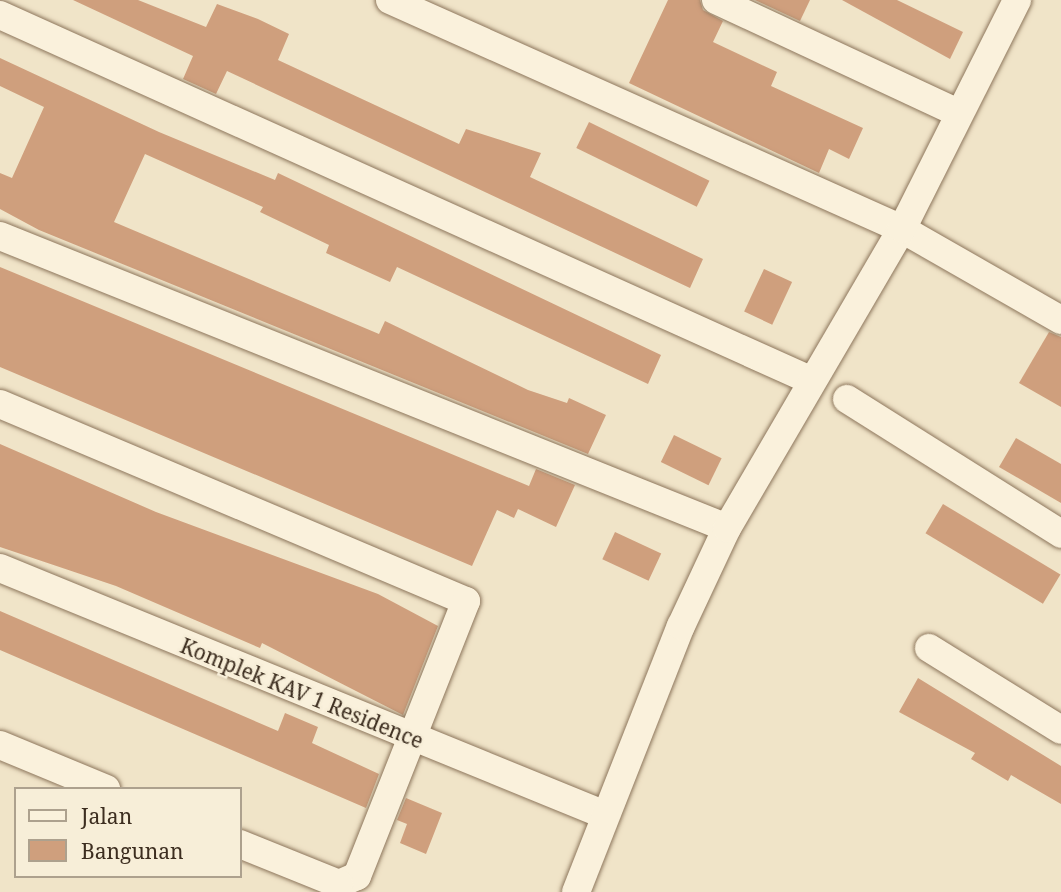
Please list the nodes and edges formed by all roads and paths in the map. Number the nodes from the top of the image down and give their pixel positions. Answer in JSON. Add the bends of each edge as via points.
{"nodes":[{"id":1,"x":390,"y":0,"type":"edge"},
{"id":2,"x":716,"y":0,"type":"edge"},
{"id":3,"x":1017,"y":0,"type":"edge"},
{"id":4,"x":0,"y":15,"type":"edge"},
{"id":5,"x":958,"y":113,"type":"junction"},
{"id":6,"x":902,"y":229,"type":"junction"},
{"id":7,"x":0,"y":236,"type":"edge"},
{"id":8,"x":1061,"y":320,"type":"edge"},
{"id":9,"x":810,"y":380,"type":"junction"},
{"id":10,"x":848,"y":399,"type":"dead end"},
{"id":11,"x":0,"y":404,"type":"edge"},
{"id":12,"x":727,"y":527,"type":"junction"},
{"id":13,"x":1061,"y":534,"type":"edge"},
{"id":14,"x":0,"y":568,"type":"edge"},
{"id":15,"x":929,"y":648,"type":"dead end"},
{"id":16,"x":1061,"y":730,"type":"edge"},
{"id":17,"x":412,"y":739,"type":"junction"},
{"id":18,"x":0,"y":745,"type":"edge"},
{"id":19,"x":101,"y":787,"type":"edge"},
{"id":20,"x":605,"y":815,"type":"junction"},
{"id":21,"x":242,"y":845,"type":"edge"},
{"id":22,"x":576,"y":892,"type":"edge"}],
"edges":[{"from":1,"to":6,"type":"street"},
{"from":2,"to":5,"type":"street"},
{"from":3,"to":5,"type":"street"},
{"from":4,"to":9,"type":"street"},
{"from":5,"to":6,"type":"street"},
{"from":6,"to":8,"type":"street"},
{"from":6,"to":9,"type":"street"},
{"from":7,"to":12,"type":"street"},
{"from":9,"to":12,"type":"street"},
{"from":10,"to":13,"type":"street"},
{"from":11,"to":17,"type":"street","via":[[463,597],[468,609]]},
{"from":12,"to":20,"type":"street"},
{"from":14,"to":17,"type":"street","name":"Komplek KAV 1 Residence"},
{"from":15,"to":16,"type":"street"},
{"from":17,"to":20,"type":"street","name":"Komplek KAV 1 Residence"},
{"from":17,"to":21,"type":"street","via":[[352,881],[339,884]]},
{"from":18,"to":19,"type":"street"},
{"from":20,"to":22,"type":"street"}]}
